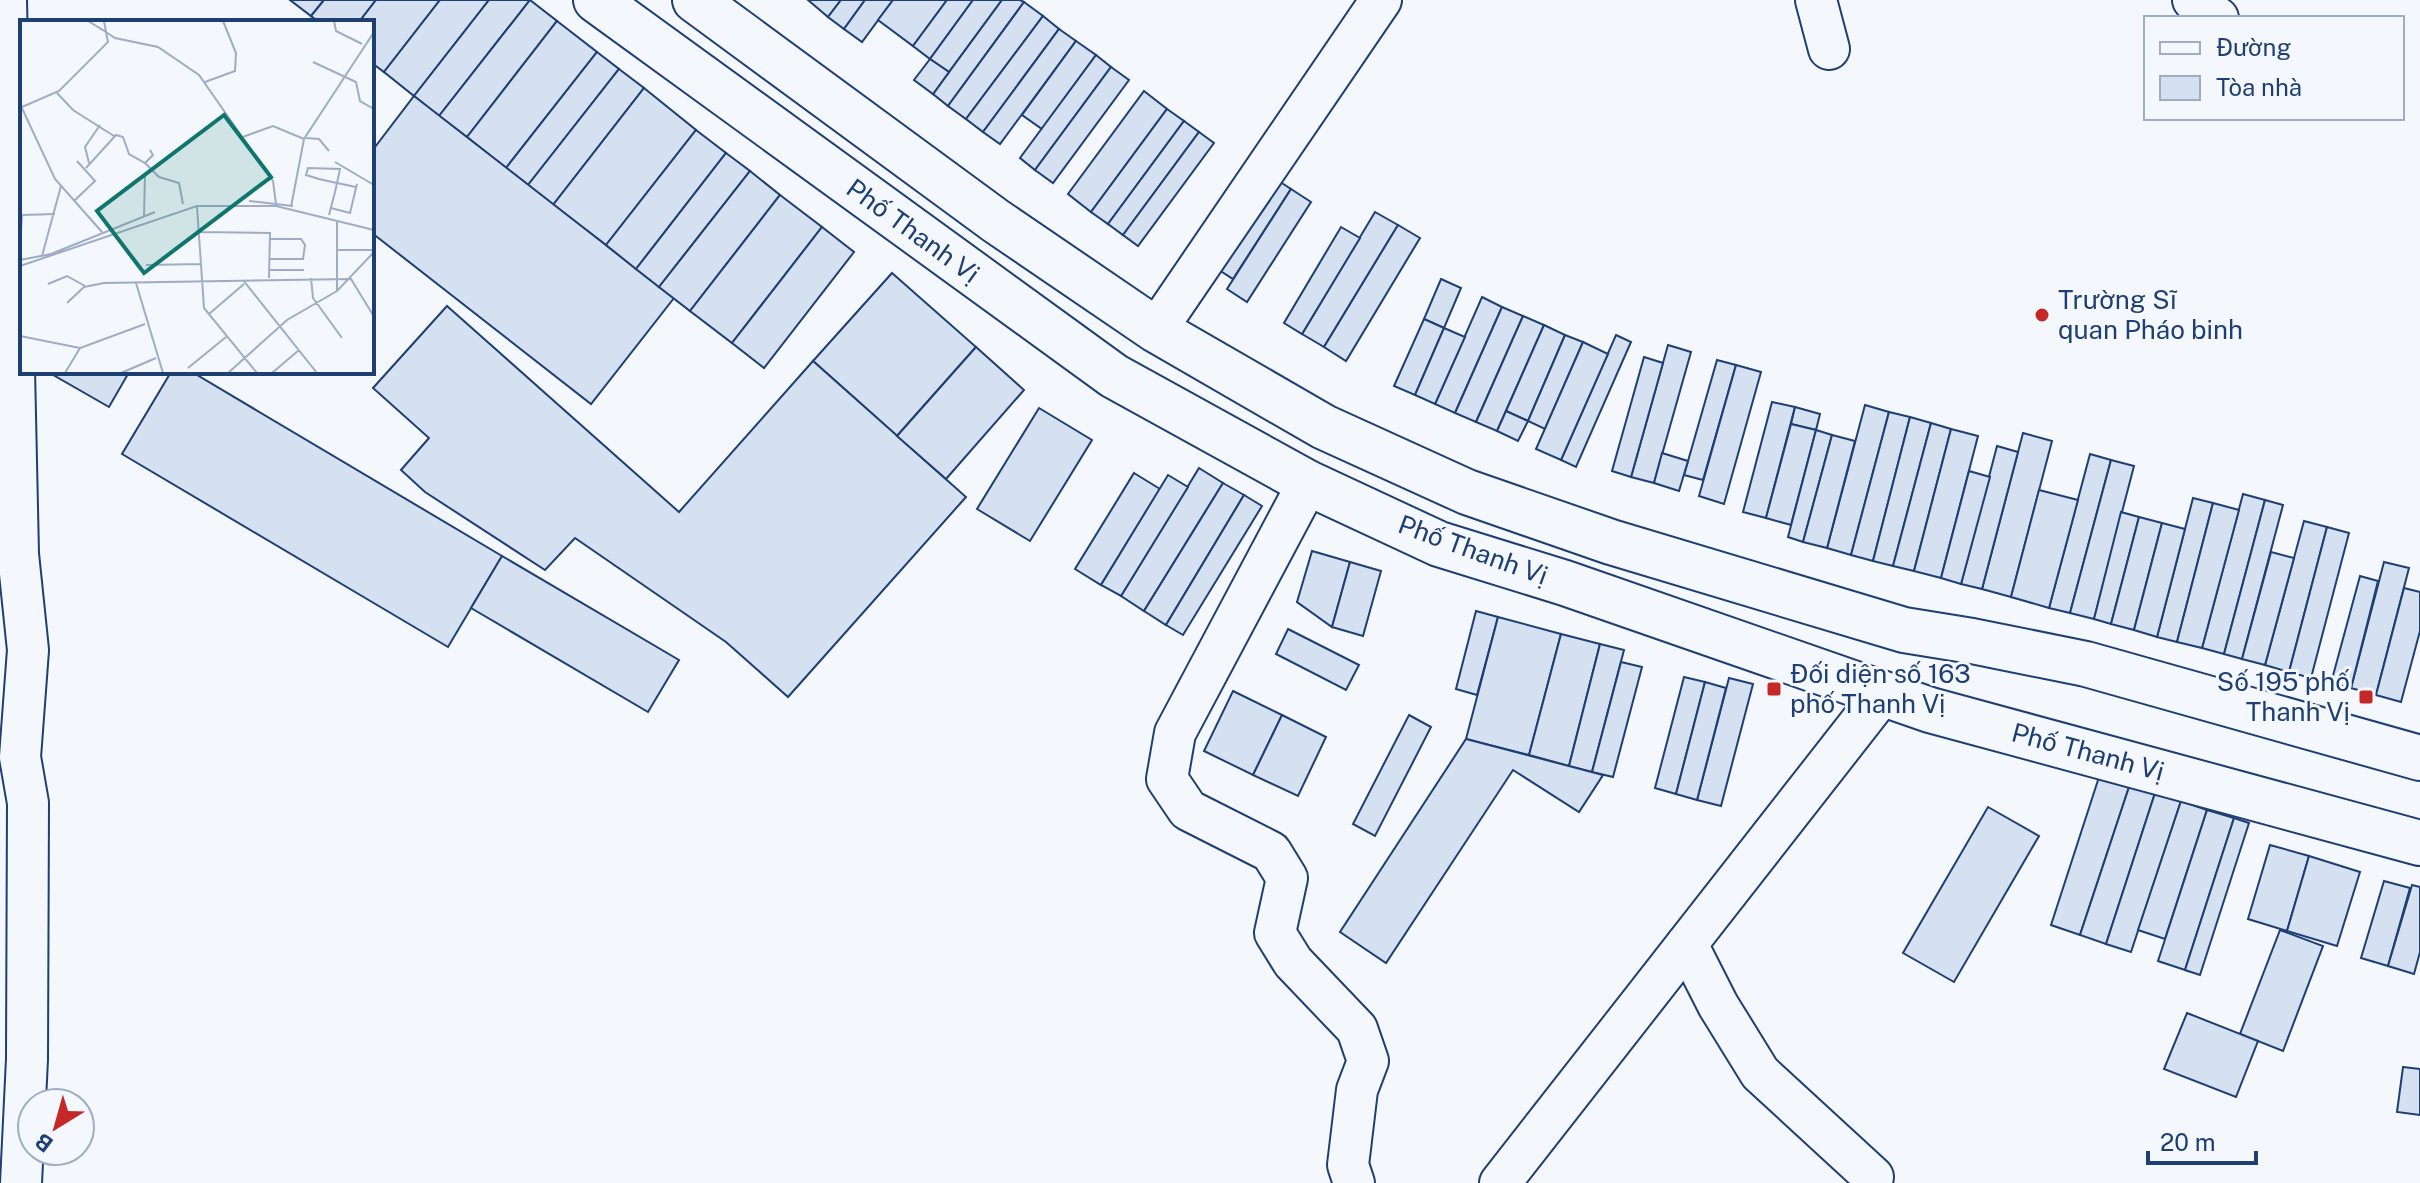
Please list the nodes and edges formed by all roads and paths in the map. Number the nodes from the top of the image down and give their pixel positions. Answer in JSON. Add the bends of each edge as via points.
{"nodes":[{"id":1,"x":6,"y":0,"type":"edge"},
{"id":2,"x":596,"y":0,"type":"edge"},
{"id":3,"x":695,"y":0,"type":"edge"},
{"id":4,"x":1816,"y":0,"type":"edge"},
{"id":5,"x":2193,"y":0,"type":"edge"},
{"id":6,"x":1376,"y":2,"type":"edge"},
{"id":7,"x":2215,"y":16,"type":"edge"},
{"id":8,"x":1829,"y":49,"type":"dead end"},
{"id":9,"x":1156,"y":330,"type":"junction"},
{"id":10,"x":1308,"y":483,"type":"junction"},
{"id":11,"x":1884,"y":692,"type":"junction"},
{"id":12,"x":10,"y":757,"type":"edge"},
{"id":13,"x":2420,"y":758,"type":"edge"},
{"id":14,"x":2420,"y":843,"type":"edge"},
{"id":15,"x":1687,"y":944,"type":"junction"},
{"id":16,"x":1873,"y":1177,"type":"dead end"},
{"id":17,"x":21,"y":1183,"type":"edge"},
{"id":18,"x":1354,"y":1183,"type":"edge"},
{"id":19,"x":1500,"y":1183,"type":"edge"}],
"edges":[{"from":1,"to":12,"type":"street","via":[[18,554],[28,650]]},
{"from":2,"to":10,"type":"main road","name":"Phố Thanh Vị","via":[[1114,376]]},
{"from":3,"to":9,"type":"main road","name":"Phố Thanh Vị","via":[[996,221]]},
{"from":4,"to":8,"type":"street"},
{"from":5,"to":7,"type":"street"},
{"from":6,"to":9,"type":"street"},
{"from":9,"to":13,"type":"main road","name":"Phố Thanh Vị","via":[[1324,427],[1467,492],[1597,537],[1904,630],[2086,664]]},
{"from":10,"to":11,"type":"main road","name":"Phố Thanh Vị","via":[[1439,544]]},
{"from":10,"to":18,"type":"street","via":[[1175,733],[1167,779],[1188,810],[1271,852],[1287,878],[1275,933],[1293,962],[1357,1029],[1368,1061],[1357,1090],[1348,1165]]},
{"from":11,"to":14,"type":"main road","name":"Phố Thanh Vị","via":[[1930,710]]},
{"from":11,"to":15,"type":"street"},
{"from":12,"to":17,"type":"street","via":[[28,803]]},
{"from":15,"to":16,"type":"street","via":[[1760,1073]]},
{"from":15,"to":19,"type":"street"}]}
